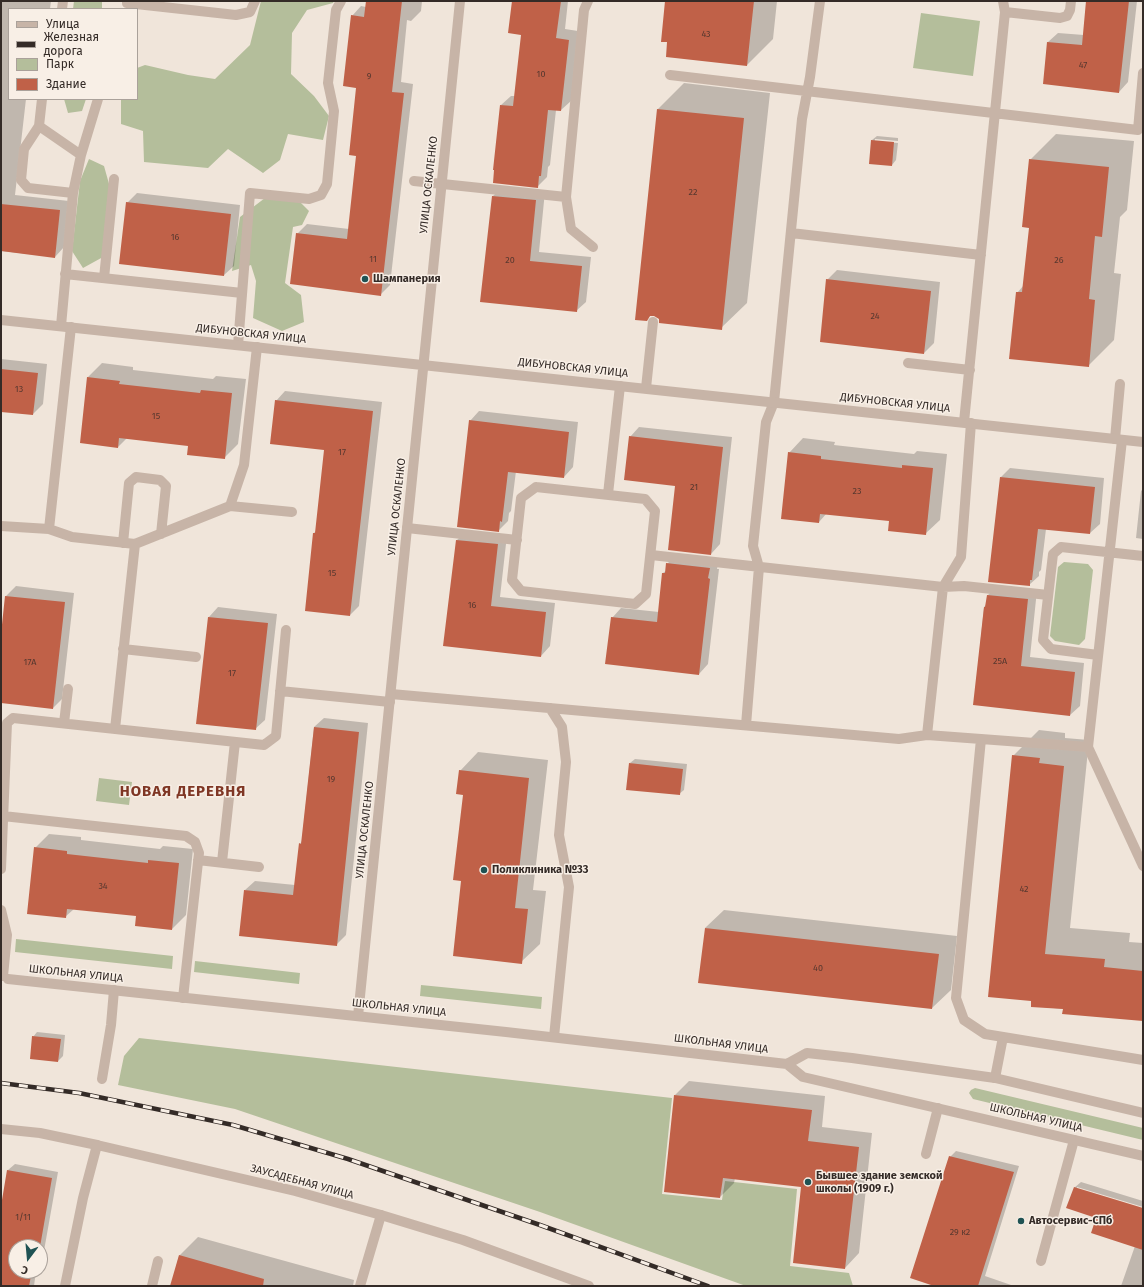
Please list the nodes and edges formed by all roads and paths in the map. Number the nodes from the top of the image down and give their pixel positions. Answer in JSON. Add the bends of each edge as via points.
{"nodes":[{"id":1,"x":255,"y":1,"type":"edge"},
{"id":2,"x":341,"y":1,"type":"edge"},
{"id":3,"x":460,"y":1,"type":"edge"},
{"id":4,"x":588,"y":1,"type":"edge"},
{"id":5,"x":820,"y":1,"type":"edge"},
{"id":6,"x":1071,"y":1,"type":"edge"},
{"id":7,"x":127,"y":4,"type":"edge"},
{"id":8,"x":1002,"y":4,"type":"edge"},
{"id":9,"x":1143,"y":73,"type":"edge"},
{"id":10,"x":670,"y":75,"type":"dead end"},
{"id":11,"x":808,"y":92,"type":"junction"},
{"id":12,"x":42,"y":100,"type":"edge"},
{"id":13,"x":98,"y":100,"type":"edge"},
{"id":14,"x":995,"y":113,"type":"junction"},
{"id":15,"x":39,"y":126,"type":"junction"},
{"id":16,"x":81,"y":155,"type":"junction"},
{"id":17,"x":114,"y":179,"type":"dead end"},
{"id":18,"x":414,"y":181,"type":"dead end"},
{"id":19,"x":441,"y":183,"type":"junction"},
{"id":20,"x":73,"y":193,"type":"junction"},
{"id":21,"x":566,"y":197,"type":"junction"},
{"id":22,"x":791,"y":233,"type":"junction"},
{"id":23,"x":593,"y":247,"type":"dead end"},
{"id":24,"x":981,"y":255,"type":"junction"},
{"id":25,"x":66,"y":274,"type":"junction"},
{"id":26,"x":104,"y":278,"type":"junction"},
{"id":27,"x":242,"y":293,"type":"junction"},
{"id":28,"x":1,"y":320,"type":"edge"},
{"id":29,"x":653,"y":322,"type":"dead end"},
{"id":30,"x":66,"y":327,"type":"junction"},
{"id":31,"x":238,"y":344,"type":"junction"},
{"id":32,"x":257,"y":346,"type":"junction"},
{"id":33,"x":908,"y":363,"type":"dead end"},
{"id":34,"x":423,"y":364,"type":"junction"},
{"id":35,"x":970,"y":370,"type":"junction"},
{"id":36,"x":1120,"y":384,"type":"dead end"},
{"id":37,"x":620,"y":386,"type":"junction"},
{"id":38,"x":646,"y":388,"type":"junction"},
{"id":39,"x":774,"y":402,"type":"junction"},
{"id":40,"x":968,"y":423,"type":"junction"},
{"id":41,"x":1119,"y":439,"type":"junction"},
{"id":42,"x":1143,"y":442,"type":"edge"},
{"id":43,"x":608,"y":494,"type":"junction"},
{"id":44,"x":230,"y":506,"type":"junction"},
{"id":45,"x":292,"y":512,"type":"dead end"},
{"id":46,"x":1,"y":526,"type":"edge"},
{"id":47,"x":408,"y":528,"type":"junction"},
{"id":48,"x":49,"y":529,"type":"junction"},
{"id":49,"x":161,"y":534,"type":"junction"},
{"id":50,"x":517,"y":540,"type":"junction"},
{"id":51,"x":123,"y":543,"type":"junction"},
{"id":52,"x":135,"y":544,"type":"junction"},
{"id":53,"x":1110,"y":552,"type":"junction"},
{"id":54,"x":651,"y":555,"type":"junction"},
{"id":55,"x":1143,"y":556,"type":"edge"},
{"id":56,"x":758,"y":567,"type":"junction"},
{"id":57,"x":943,"y":588,"type":"junction"},
{"id":58,"x":1048,"y":595,"type":"junction"},
{"id":59,"x":286,"y":630,"type":"dead end"},
{"id":60,"x":123,"y":649,"type":"junction"},
{"id":61,"x":1098,"y":655,"type":"junction"},
{"id":62,"x":196,"y":657,"type":"dead end"},
{"id":63,"x":68,"y":689,"type":"dead end"},
{"id":64,"x":280,"y":691,"type":"junction"},
{"id":65,"x":391,"y":698,"type":"junction"},
{"id":66,"x":550,"y":708,"type":"junction"},
{"id":67,"x":64,"y":723,"type":"junction"},
{"id":68,"x":746,"y":725,"type":"junction"},
{"id":69,"x":114,"y":728,"type":"junction"},
{"id":70,"x":927,"y":735,"type":"junction"},
{"id":71,"x":981,"y":739,"type":"junction"},
{"id":72,"x":235,"y":742,"type":"junction"},
{"id":73,"x":1088,"y":747,"type":"junction"},
{"id":74,"x":3,"y":816,"type":"junction"},
{"id":75,"x":198,"y":860,"type":"junction"},
{"id":76,"x":222,"y":862,"type":"junction"},
{"id":77,"x":1143,"y":866,"type":"edge"},
{"id":78,"x":259,"y":867,"type":"dead end"},
{"id":79,"x":1,"y":869,"type":"edge"},
{"id":80,"x":1,"y":910,"type":"edge"},
{"id":81,"x":114,"y":990,"type":"junction"},
{"id":82,"x":183,"y":998,"type":"junction"},
{"id":83,"x":358,"y":1016,"type":"junction"},
{"id":84,"x":554,"y":1037,"type":"junction"},
{"id":85,"x":1003,"y":1037,"type":"junction"},
{"id":86,"x":1143,"y":1060,"type":"edge"},
{"id":87,"x":787,"y":1064,"type":"junction"},
{"id":88,"x":996,"y":1078,"type":"junction"},
{"id":89,"x":102,"y":1079,"type":"dead end"},
{"id":90,"x":938,"y":1108,"type":"junction"},
{"id":91,"x":1143,"y":1113,"type":"edge"},
{"id":92,"x":1,"y":1130,"type":"edge"},
{"id":93,"x":1074,"y":1140,"type":"junction"},
{"id":94,"x":97,"y":1145,"type":"junction"},
{"id":95,"x":926,"y":1154,"type":"dead end"},
{"id":96,"x":1143,"y":1156,"type":"edge"},
{"id":97,"x":381,"y":1215,"type":"junction"},
{"id":98,"x":158,"y":1261,"type":"dead end"},
{"id":99,"x":1041,"y":1261,"type":"dead end"},
{"id":100,"x":65,"y":1286,"type":"edge"},
{"id":101,"x":152,"y":1286,"type":"edge"},
{"id":102,"x":360,"y":1286,"type":"edge"},
{"id":103,"x":589,"y":1286,"type":"edge"}],
"edges":[{"from":1,"to":7,"type":"street","via":[[250,12],[236,15]]},
{"from":2,"to":27,"type":"street","via":[[336,10],[328,84],[334,111],[327,184],[321,196],[309,199],[250,193]]},
{"from":3,"to":19,"type":"street","name":"УЛИЦА ОСКАЛЕНКО"},
{"from":4,"to":21,"type":"street","via":[[584,10]]},
{"from":5,"to":11,"type":"street"},
{"from":6,"to":8,"type":"street","via":[[1067,16],[1060,18]]},
{"from":8,"to":14,"type":"street"},
{"from":9,"to":14,"type":"street","via":[[1138,130]]},
{"from":10,"to":11,"type":"street"},
{"from":11,"to":14,"type":"street"},
{"from":11,"to":22,"type":"street","via":[[802,119]]},
{"from":12,"to":15,"type":"street"},
{"from":13,"to":16,"type":"street"},
{"from":14,"to":24,"type":"street"},
{"from":15,"to":16,"type":"street"},
{"from":15,"to":20,"type":"street","via":[[24,149],[21,180],[28,188]]},
{"from":16,"to":20,"type":"street"},
{"from":17,"to":26,"type":"street"},
{"from":18,"to":19,"type":"street"},
{"from":19,"to":21,"type":"street"},
{"from":19,"to":34,"type":"street","name":"УЛИЦА ОСКАЛЕНКО"},
{"from":20,"to":25,"type":"street"},
{"from":21,"to":23,"type":"street","via":[[571,229]]},
{"from":22,"to":24,"type":"street"},
{"from":22,"to":39,"type":"street"},
{"from":24,"to":35,"type":"street"},
{"from":25,"to":26,"type":"street"},
{"from":25,"to":30,"type":"street"},
{"from":26,"to":27,"type":"street"},
{"from":27,"to":31,"type":"street"},
{"from":28,"to":30,"type":"street","name":"ДИБУНОВСКАЯ УЛИЦА"},
{"from":29,"to":38,"type":"street"},
{"from":30,"to":31,"type":"street","name":"ДИБУНОВСКАЯ УЛИЦА"},
{"from":30,"to":48,"type":"street"},
{"from":31,"to":32,"type":"street","name":"ДИБУНОВСКАЯ УЛИЦА"},
{"from":32,"to":34,"type":"street","name":"ДИБУНОВСКАЯ УЛИЦА"},
{"from":32,"to":44,"type":"street","via":[[244,465]]},
{"from":33,"to":35,"type":"street"},
{"from":34,"to":37,"type":"street","name":"ДИБУНОВСКАЯ УЛИЦА"},
{"from":34,"to":47,"type":"street","name":"УЛИЦА ОСКАЛЕНКО"},
{"from":35,"to":40,"type":"street"},
{"from":36,"to":41,"type":"street"},
{"from":37,"to":38,"type":"street","name":"ДИБУНОВСКАЯ УЛИЦА"},
{"from":37,"to":43,"type":"street"},
{"from":38,"to":39,"type":"street","name":"ДИБУНОВСКАЯ УЛИЦА"},
{"from":39,"to":40,"type":"street","name":"ДИБУНОВСКАЯ УЛИЦА"},
{"from":39,"to":56,"type":"street","via":[[766,422],[753,546]]},
{"from":40,"to":41,"type":"street","name":"ДИБУНОВСКАЯ УЛИЦА"},
{"from":40,"to":57,"type":"street","via":[[961,558]]},
{"from":41,"to":42,"type":"street","name":"ДИБУНОВСКАЯ УЛИЦА"},
{"from":41,"to":53,"type":"street"},
{"from":43,"to":50,"type":"street","via":[[536,487],[521,498]]},
{"from":43,"to":54,"type":"street","via":[[645,499],[656,511]]},
{"from":44,"to":45,"type":"street"},
{"from":44,"to":49,"type":"street"},
{"from":46,"to":48,"type":"street"},
{"from":47,"to":50,"type":"street"},
{"from":47,"to":65,"type":"street","name":"УЛИЦА ОСКАЛЕНКО"},
{"from":48,"to":51,"type":"street","via":[[72,537]]},
{"from":49,"to":51,"type":"street","via":[[166,486],[160,480],[136,477],[129,483]]},
{"from":49,"to":52,"type":"street"},
{"from":50,"to":54,"type":"street","via":[[512,580],[521,591],[635,604],[646,594]]},
{"from":51,"to":52,"type":"street"},
{"from":52,"to":60,"type":"street"},
{"from":53,"to":55,"type":"street"},
{"from":53,"to":58,"type":"street","via":[[1061,547],[1053,554]]},
{"from":53,"to":61,"type":"street"},
{"from":54,"to":56,"type":"street"},
{"from":56,"to":57,"type":"street"},
{"from":56,"to":68,"type":"street"},
{"from":57,"to":58,"type":"street","via":[[964,586]]},
{"from":57,"to":70,"type":"street"},
{"from":58,"to":61,"type":"street","via":[[1043,640],[1051,649]]},
{"from":59,"to":64,"type":"street"},
{"from":60,"to":62,"type":"street"},
{"from":60,"to":69,"type":"street"},
{"from":61,"to":73,"type":"street"},
{"from":63,"to":67,"type":"street"},
{"from":64,"to":65,"type":"street"},
{"from":64,"to":72,"type":"street","via":[[276,736],[264,745]]},
{"from":65,"to":66,"type":"street"},
{"from":65,"to":83,"type":"street","name":"УЛИЦА ОСКАЛЕНКО"},
{"from":66,"to":68,"type":"street"},
{"from":66,"to":84,"type":"street","via":[[562,727],[566,762],[559,835],[569,887]]},
{"from":67,"to":69,"type":"street"},
{"from":67,"to":74,"type":"street","via":[[13,718],[7,723]]},
{"from":68,"to":70,"type":"street","via":[[899,739]]},
{"from":69,"to":72,"type":"street"},
{"from":70,"to":71,"type":"street"},
{"from":71,"to":73,"type":"street"},
{"from":71,"to":85,"type":"street","via":[[956,998],[964,1020],[984,1034]]},
{"from":72,"to":76,"type":"street"},
{"from":73,"to":77,"type":"street"},
{"from":74,"to":75,"type":"street","via":[[186,836],[195,842],[199,853]]},
{"from":74,"to":79,"type":"street"},
{"from":75,"to":76,"type":"street"},
{"from":75,"to":82,"type":"street"},
{"from":76,"to":78,"type":"street"},
{"from":80,"to":81,"type":"street","name":"ШКОЛЬНАЯ УЛИЦА","via":[[7,935],[5,978]]},
{"from":81,"to":82,"type":"street","name":"ШКОЛЬНАЯ УЛИЦА"},
{"from":81,"to":89,"type":"street"},
{"from":82,"to":83,"type":"street","name":"ШКОЛЬНАЯ УЛИЦА"},
{"from":83,"to":84,"type":"street","name":"ШКОЛЬНАЯ УЛИЦА"},
{"from":84,"to":87,"type":"street","name":"ШКОЛЬНАЯ УЛИЦА"},
{"from":85,"to":86,"type":"street"},
{"from":85,"to":88,"type":"street"},
{"from":87,"to":88,"type":"street","via":[[807,1053]]},
{"from":87,"to":90,"type":"street","name":"ШКОЛЬНАЯ УЛИЦА","via":[[803,1077]]},
{"from":88,"to":91,"type":"street"},
{"from":90,"to":93,"type":"street","name":"ШКОЛЬНАЯ УЛИЦА"},
{"from":90,"to":95,"type":"street"},
{"from":92,"to":94,"type":"street","name":"ЗАУСАДЕБНАЯ УЛИЦА","via":[[40,1133]]},
{"from":93,"to":96,"type":"street","name":"ШКОЛЬНАЯ УЛИЦА"},
{"from":93,"to":99,"type":"street"},
{"from":94,"to":97,"type":"street","name":"ЗАУСАДЕБНАЯ УЛИЦА","via":[[295,1191]]},
{"from":94,"to":100,"type":"street"},
{"from":97,"to":102,"type":"street"},
{"from":97,"to":103,"type":"street","name":"ЗАУСАДЕБНАЯ УЛИЦА","via":[[463,1240]]},
{"from":98,"to":101,"type":"street"}]}
